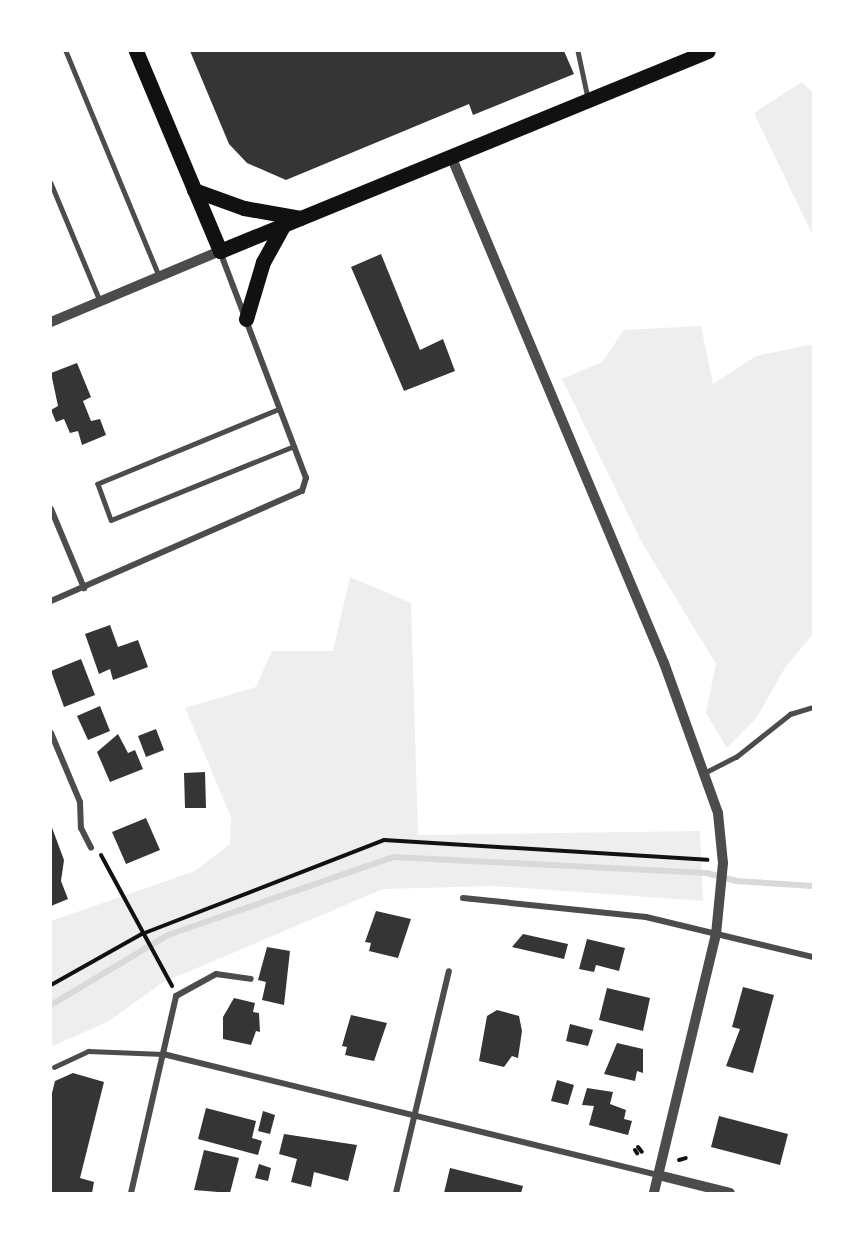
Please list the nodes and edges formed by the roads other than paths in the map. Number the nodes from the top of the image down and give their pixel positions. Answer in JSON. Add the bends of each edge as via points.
{"nodes":[{"id":1,"x":66,"y":51,"type":"edge"},
{"id":2,"x":136,"y":51,"type":"edge"},
{"id":3,"x":578,"y":51,"type":"edge"},
{"id":4,"x":708,"y":51,"type":"edge"},
{"id":5,"x":588,"y":98,"type":"junction"},
{"id":6,"x":451,"y":156,"type":"junction"},
{"id":7,"x":51,"y":183,"type":"edge"},
{"id":8,"x":194,"y":190,"type":"junction"},
{"id":9,"x":300,"y":218,"type":"junction"},
{"id":10,"x":283,"y":226,"type":"junction"},
{"id":11,"x":220,"y":251,"type":"junction"},
{"id":12,"x":160,"y":276,"type":"junction"},
{"id":13,"x":100,"y":301,"type":"junction"},
{"id":14,"x":246,"y":319,"type":"junction"},
{"id":15,"x":51,"y":321,"type":"edge"},
{"id":16,"x":280,"y":409,"type":"junction"},
{"id":17,"x":294,"y":446,"type":"junction"},
{"id":18,"x":51,"y":509,"type":"edge"},
{"id":19,"x":84,"y":588,"type":"junction"},
{"id":20,"x":51,"y":601,"type":"edge"},
{"id":21,"x":813,"y":707,"type":"edge"},
{"id":22,"x":51,"y":733,"type":"edge"},
{"id":23,"x":706,"y":772,"type":"junction"},
{"id":24,"x":91,"y":848,"type":"road end"},
{"id":25,"x":463,"y":898,"type":"dead end"},
{"id":26,"x":716,"y":934,"type":"junction"},
{"id":27,"x":813,"y":957,"type":"edge"},
{"id":28,"x":449,"y":971,"type":"dead end"},
{"id":29,"x":251,"y":979,"type":"dead end"},
{"id":30,"x":163,"y":1053,"type":"junction"},
{"id":31,"x":54,"y":1067,"type":"dead end"},
{"id":32,"x":415,"y":1114,"type":"junction"},
{"id":33,"x":658,"y":1175,"type":"junction"},
{"id":34,"x":131,"y":1193,"type":"edge"},
{"id":35,"x":396,"y":1193,"type":"edge"},
{"id":36,"x":654,"y":1193,"type":"edge"},
{"id":37,"x":730,"y":1193,"type":"edge"}],
"edges":[{"from":1,"to":12,"type":"lane"},
{"from":2,"to":8,"type":"main road"},
{"from":3,"to":5,"type":"lane"},
{"from":4,"to":5,"type":"main road"},
{"from":5,"to":6,"type":"main road"},
{"from":6,"to":9,"type":"main road"},
{"from":6,"to":23,"type":"street"},
{"from":7,"to":13,"type":"lane"},
{"from":8,"to":9,"type":"main road","via":[[244,208]]},
{"from":8,"to":11,"type":"main road"},
{"from":9,"to":10,"type":"main road"},
{"from":10,"to":11,"type":"main road"},
{"from":10,"to":14,"type":"main road","via":[[263,262]]},
{"from":11,"to":12,"type":"street"},
{"from":11,"to":14,"type":"street"},
{"from":12,"to":13,"type":"street"},
{"from":13,"to":15,"type":"street"},
{"from":14,"to":16,"type":"street"},
{"from":16,"to":17,"type":"street"},
{"from":16,"to":17,"type":"lane","via":[[98,484],[111,520]]},
{"from":17,"to":19,"type":"street","via":[[305,486],[288,502]]},
{"from":18,"to":19,"type":"street"},
{"from":19,"to":20,"type":"street"},
{"from":21,"to":23,"type":"lane","via":[[790,714],[736,757]]},
{"from":22,"to":24,"type":"street","via":[[80,802],[81,828]]},
{"from":23,"to":26,"type":"street","via":[[718,813],[723,863]]},
{"from":25,"to":26,"type":"street","via":[[645,917]]},
{"from":26,"to":27,"type":"street"},
{"from":26,"to":33,"type":"street"},
{"from":28,"to":32,"type":"street"},
{"from":29,"to":30,"type":"street","via":[[216,974],[176,996]]},
{"from":30,"to":31,"type":"lane","via":[[88,1051]]},
{"from":30,"to":32,"type":"street"},
{"from":30,"to":34,"type":"street"},
{"from":32,"to":33,"type":"street"},
{"from":32,"to":35,"type":"street"},
{"from":33,"to":36,"type":"street"},
{"from":33,"to":37,"type":"street"}]}
